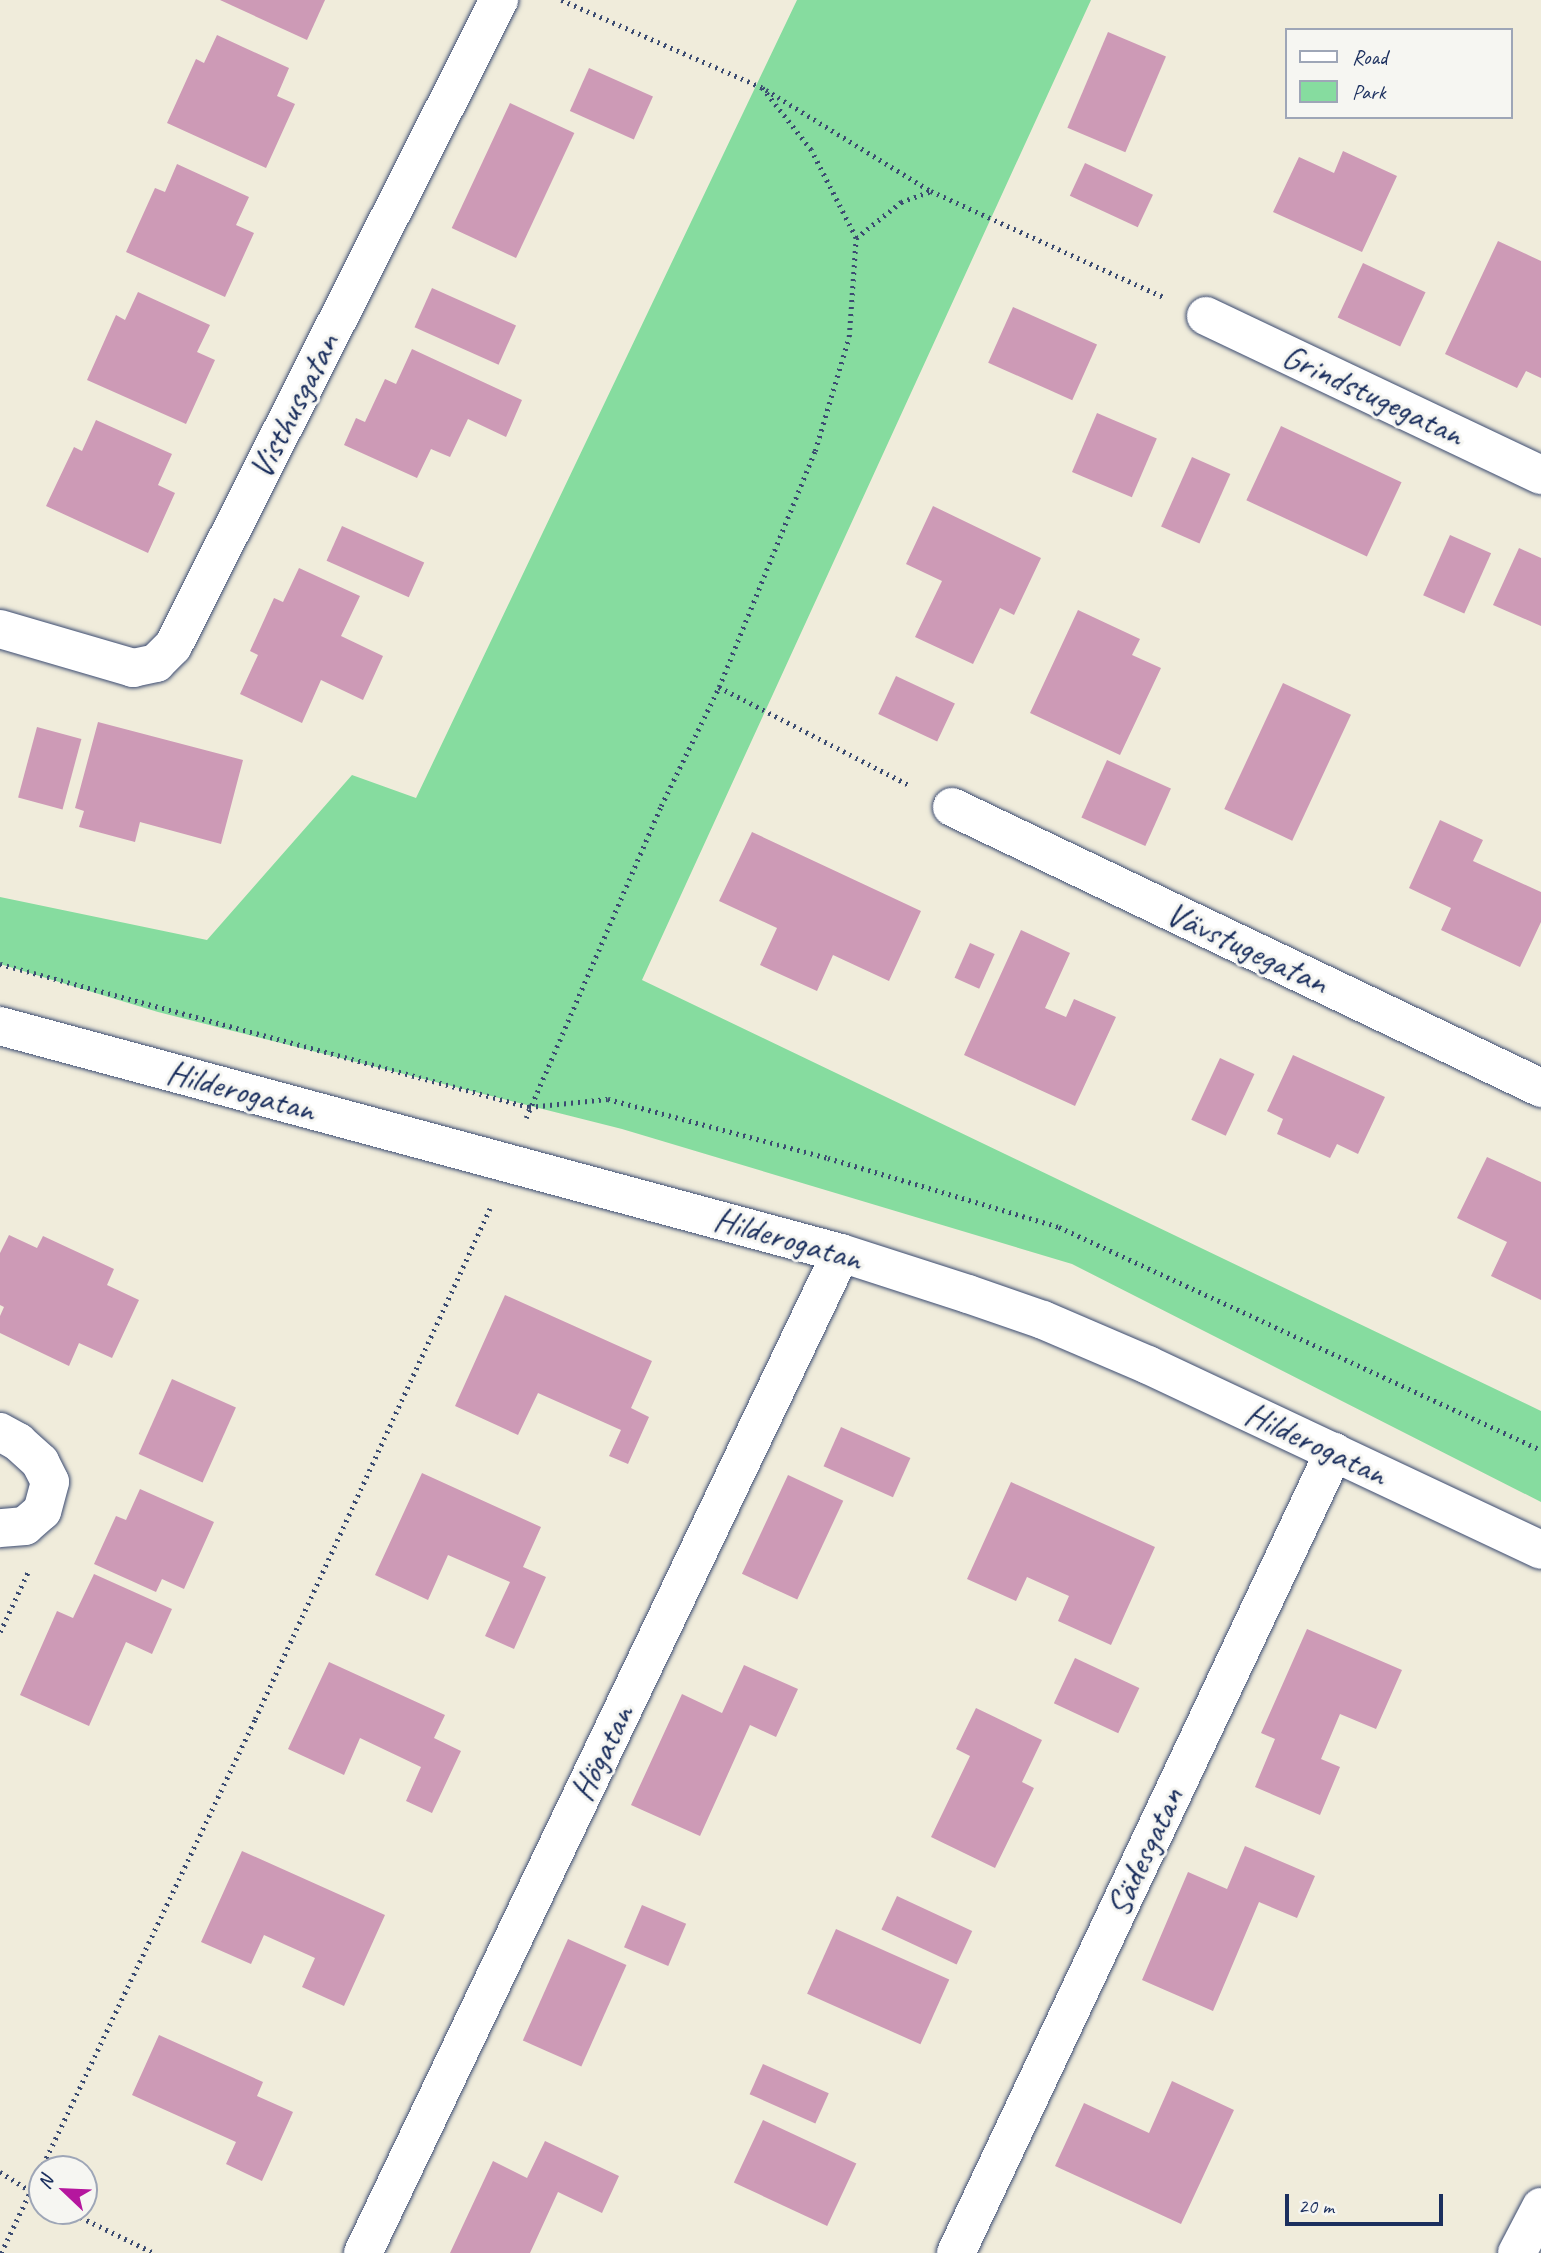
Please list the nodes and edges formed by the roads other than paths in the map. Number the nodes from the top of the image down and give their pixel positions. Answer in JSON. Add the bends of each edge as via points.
{"nodes":[{"id":1,"x":499,"y":0,"type":"edge"},
{"id":2,"x":1206,"y":316,"type":"road end"},
{"id":3,"x":1541,"y":475,"type":"edge"},
{"id":4,"x":0,"y":629,"type":"edge"},
{"id":5,"x":953,"y":807,"type":"road end"},
{"id":6,"x":0,"y":1026,"type":"edge"},
{"id":7,"x":1541,"y":1088,"type":"edge"},
{"id":8,"x":841,"y":1253,"type":"junction"},
{"id":9,"x":0,"y":1433,"type":"edge"},
{"id":10,"x":1334,"y":1452,"type":"junction"},
{"id":11,"x":13,"y":1527,"type":"edge"},
{"id":12,"x":1541,"y":1550,"type":"edge"},
{"id":13,"x":1541,"y":2207,"type":"edge"},
{"id":14,"x":363,"y":2253,"type":"edge"},
{"id":15,"x":956,"y":2253,"type":"edge"},
{"id":16,"x":1517,"y":2253,"type":"edge"}],
"edges":[{"from":1,"to":4,"type":"street","name":"Visthusgatan","via":[[173,646],[156,663],[133,668]]},
{"from":2,"to":3,"type":"street","name":"Grindstugegatan"},
{"from":5,"to":7,"type":"street","name":"Vävstugegatan"},
{"from":6,"to":8,"type":"street","name":"Hilderogatan"},
{"from":8,"to":10,"type":"street","name":"Hilderogatan","via":[[1043,1320]]},
{"from":8,"to":14,"type":"street","name":"Högatan"},
{"from":9,"to":11,"type":"street","via":[[40,1462],[50,1482],[42,1511]]},
{"from":10,"to":12,"type":"street","name":"Hilderogatan"},
{"from":10,"to":15,"type":"street","name":"Sädesgatan"},
{"from":13,"to":16,"type":"street"}]}
